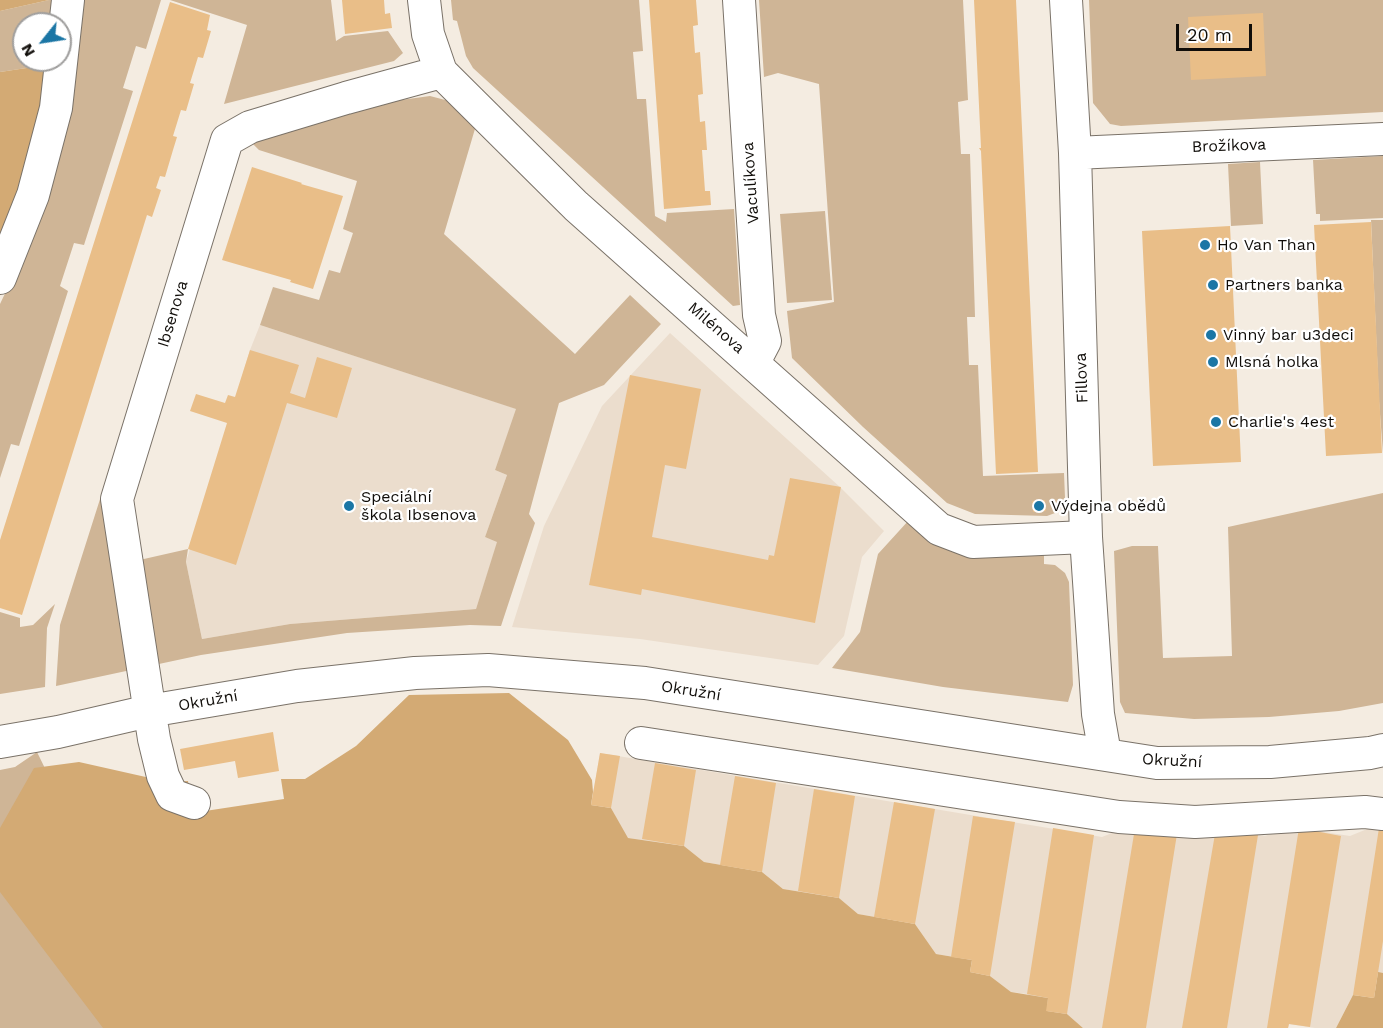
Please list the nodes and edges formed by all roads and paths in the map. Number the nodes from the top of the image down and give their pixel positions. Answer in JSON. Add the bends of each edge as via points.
{"nodes":[{"id":1,"x":68,"y":0,"type":"edge"},
{"id":2,"x":424,"y":0,"type":"edge"},
{"id":3,"x":739,"y":0,"type":"edge"},
{"id":4,"x":1066,"y":0,"type":"edge"},
{"id":5,"x":441,"y":72,"type":"junction"},
{"id":6,"x":1383,"y":139,"type":"edge"},
{"id":7,"x":1075,"y":153,"type":"junction"},
{"id":8,"x":0,"y":278,"type":"edge"},
{"id":9,"x":754,"y":362,"type":"junction"},
{"id":10,"x":1086,"y":537,"type":"junction"},
{"id":11,"x":149,"y":711,"type":"junction"},
{"id":12,"x":0,"y":742,"type":"edge"},
{"id":13,"x":641,"y":743,"type":"dead end"},
{"id":14,"x":1383,"y":750,"type":"edge"},
{"id":15,"x":1105,"y":754,"type":"junction"},
{"id":16,"x":194,"y":803,"type":"dead end"},
{"id":17,"x":1383,"y":814,"type":"edge"}],
"edges":[{"from":1,"to":8,"type":"street","via":[[57,108],[33,195]]},
{"from":2,"to":5,"type":"street","name":"Milénova","via":[[428,33]]},
{"from":3,"to":9,"type":"street","name":"Vaculíkova","via":[[759,315],[765,341]]},
{"from":4,"to":7,"type":"street","name":"Fillova"},
{"from":5,"to":9,"type":"street","name":"Milénova","via":[[576,206]]},
{"from":5,"to":11,"type":"street","name":"Ibsenova","via":[[271,121],[227,140],[117,499]]},
{"from":6,"to":7,"type":"street","name":"Brožíkova"},
{"from":7,"to":10,"type":"street","name":"Fillova"},
{"from":9,"to":10,"type":"street","name":"Milénova","via":[[939,529],[973,542]]},
{"from":10,"to":15,"type":"street","name":"Fillova","via":[[1098,714]]},
{"from":11,"to":12,"type":"street","name":"Okružní"},
{"from":11,"to":15,"type":"street","name":"Okružní","via":[[297,686],[415,673],[488,670],[645,683]]},
{"from":11,"to":16,"type":"street","name":"Ibsenova","via":[[163,776],[172,795]]},
{"from":13,"to":17,"type":"street","via":[[1119,818],[1195,822]]},
{"from":14,"to":15,"type":"street","name":"Okružní","via":[[1270,762],[1157,763]]}]}
